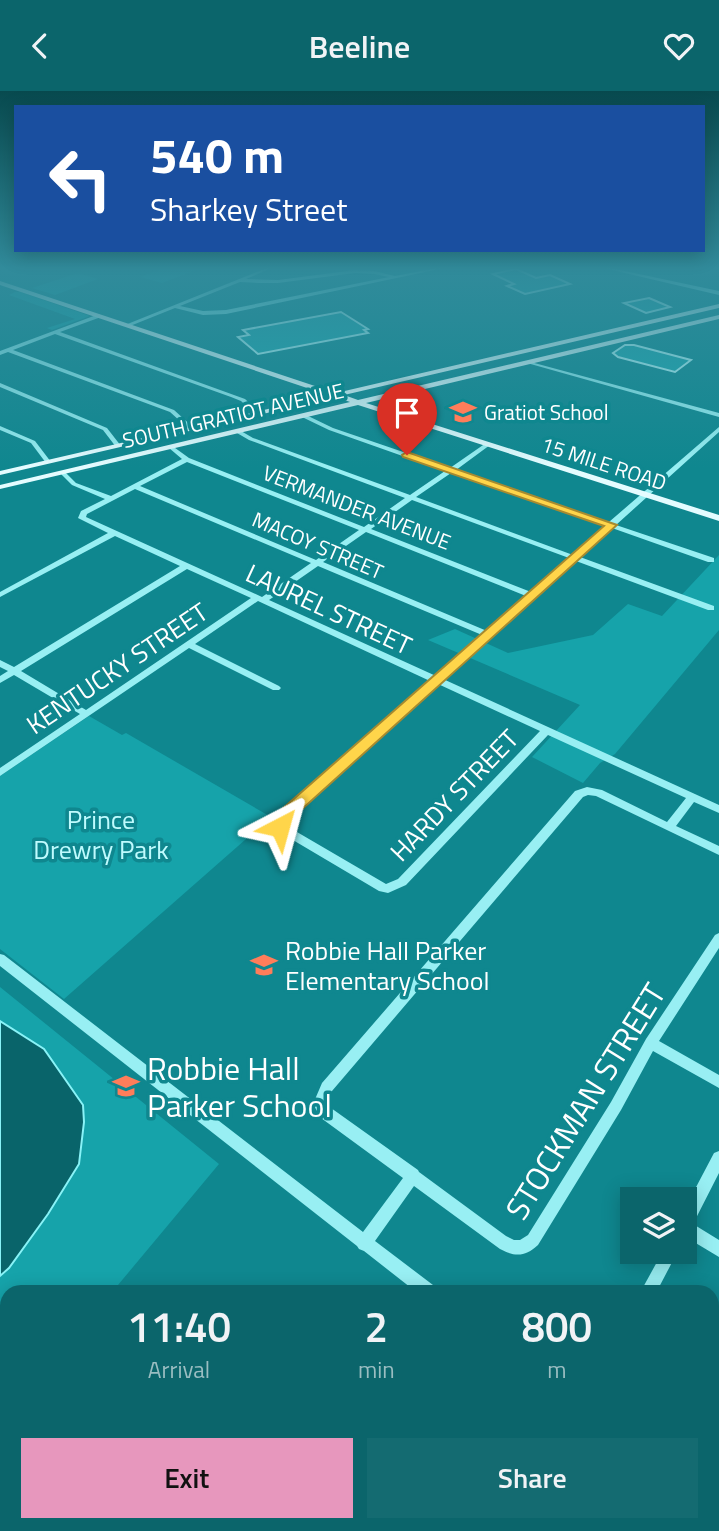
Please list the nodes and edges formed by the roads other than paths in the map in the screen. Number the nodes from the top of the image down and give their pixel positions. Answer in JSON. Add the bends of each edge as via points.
{"nodes":[{"id":1,"x":48,"y":334,"type":"edge"},
{"id":2,"x":60,"y":334,"type":"edge"},
{"id":3,"x":155,"y":334,"type":"edge"},
{"id":4,"x":596,"y":334,"type":"edge"},
{"id":5,"x":644,"y":334,"type":"edge"},
{"id":6,"x":545,"y":346,"type":"junction"},
{"id":7,"x":8,"y":350,"type":"junction"},
{"id":8,"x":0,"y":353,"type":"edge"},
{"id":9,"x":555,"y":356,"type":"junction"},
{"id":10,"x":529,"y":362,"type":"junction"},
{"id":11,"x":468,"y":365,"type":"junction"},
{"id":12,"x":474,"y":375,"type":"junction"},
{"id":13,"x":0,"y":385,"type":"edge"},
{"id":14,"x":337,"y":395,"type":"junction"},
{"id":15,"x":360,"y":403,"type":"junction"},
{"id":16,"x":258,"y":414,"type":"junction"},
{"id":17,"x":719,"y":415,"type":"edge"},
{"id":18,"x":304,"y":416,"type":"junction"},
{"id":19,"x":235,"y":419,"type":"junction"},
{"id":20,"x":0,"y":428,"type":"edge"},
{"id":21,"x":192,"y":429,"type":"junction"},
{"id":22,"x":719,"y":429,"type":"edge"},
{"id":23,"x":239,"y":432,"type":"junction"},
{"id":24,"x":197,"y":441,"type":"junction"},
{"id":25,"x":488,"y":444,"type":"junction"},
{"id":26,"x":118,"y":446,"type":"junction"},
{"id":27,"x":171,"y":447,"type":"junction"},
{"id":28,"x":187,"y":459,"type":"junction"},
{"id":29,"x":48,"y":462,"type":"junction"},
{"id":30,"x":452,"y":470,"type":"junction"},
{"id":31,"x":0,"y":473,"type":"edge"},
{"id":32,"x":63,"y":473,"type":"junction"},
{"id":33,"x":0,"y":487,"type":"edge"},
{"id":34,"x":136,"y":487,"type":"junction"},
{"id":35,"x":645,"y":495,"type":"junction"},
{"id":36,"x":111,"y":499,"type":"junction"},
{"id":37,"x":410,"y":499,"type":"junction"},
{"id":38,"x":719,"y":518,"type":"edge"},
{"id":39,"x":612,"y":525,"type":"junction"},
{"id":40,"x":366,"y":529,"type":"junction"},
{"id":41,"x":114,"y":533,"type":"junction"},
{"id":42,"x":573,"y":558,"type":"junction"},
{"id":43,"x":711,"y":560,"type":"dead end"},
{"id":44,"x":316,"y":564,"type":"junction"},
{"id":45,"x":186,"y":566,"type":"junction"},
{"id":46,"x":0,"y":595,"type":"edge"},
{"id":47,"x":533,"y":596,"type":"junction"},
{"id":48,"x":259,"y":600,"type":"junction"},
{"id":49,"x":711,"y":608,"type":"dead end"},
{"id":50,"x":487,"y":634,"type":"junction"},
{"id":51,"x":189,"y":645,"type":"junction"},
{"id":52,"x":0,"y":663,"type":"edge"},
{"id":53,"x":14,"y":671,"type":"junction"},
{"id":54,"x":0,"y":680,"type":"edge"},
{"id":55,"x":437,"y":681,"type":"junction"},
{"id":56,"x":276,"y":688,"type":"dead end"},
{"id":57,"x":86,"y":714,"type":"junction"},
{"id":58,"x":546,"y":731,"type":"junction"},
{"id":59,"x":0,"y":773,"type":"edge"},
{"id":60,"x":692,"y":797,"type":"junction"},
{"id":61,"x":719,"y":809,"type":"edge"},
{"id":62,"x":669,"y":827,"type":"junction"},
{"id":63,"x":719,"y":851,"type":"edge"},
{"id":64,"x":719,"y":938,"type":"edge"},
{"id":65,"x":0,"y":959,"type":"edge"},
{"id":66,"x":651,"y":1043,"type":"junction"},
{"id":67,"x":719,"y":1082,"type":"edge"},
{"id":68,"x":719,"y":1158,"type":"edge"},
{"id":69,"x":413,"y":1175,"type":"junction"},
{"id":70,"x":697,"y":1201,"type":"edge"},
{"id":71,"x":697,"y":1235,"type":"edge"},
{"id":72,"x":364,"y":1244,"type":"junction"},
{"id":73,"x":719,"y":1249,"type":"edge"},
{"id":74,"x":664,"y":1264,"type":"edge"},
{"id":75,"x":419,"y":1285,"type":"edge"},
{"id":76,"x":652,"y":1285,"type":"edge"}],
"edges":[{"from":1,"to":7,"type":"street"},
{"from":2,"to":16,"type":"street","via":[[243,400]]},
{"from":3,"to":14,"type":"main road","name":"15 MILE ROAD"},
{"from":4,"to":6,"type":"main road","name":"SOUTH GRATIOT AVENUE"},
{"from":5,"to":9,"type":"main road","name":"SOUTH GRATIOT AVENUE"},
{"from":6,"to":9,"type":"main road","via":[[545,352]]},
{"from":6,"to":11,"type":"main road","name":"SOUTH GRATIOT AVENUE"},
{"from":7,"to":8,"type":"street"},
{"from":7,"to":21,"type":"street","via":[[172,411]]},
{"from":9,"to":10,"type":"main road","name":"SOUTH GRATIOT AVENUE"},
{"from":10,"to":12,"type":"main road","name":"SOUTH GRATIOT AVENUE"},
{"from":10,"to":17,"type":"street"},
{"from":11,"to":12,"type":"main road","via":[[475,369]]},
{"from":11,"to":14,"type":"main road","name":"SOUTH GRATIOT AVENUE"},
{"from":12,"to":15,"type":"main road","name":"SOUTH GRATIOT AVENUE"},
{"from":13,"to":26,"type":"street","via":[[105,429]]},
{"from":14,"to":15,"type":"main road","name":"15 MILE ROAD"},
{"from":14,"to":16,"type":"main road","name":"SOUTH GRATIOT AVENUE"},
{"from":15,"to":18,"type":"main road","name":"SOUTH GRATIOT AVENUE"},
{"from":15,"to":25,"type":"main road","name":"15 MILE ROAD"},
{"from":16,"to":19,"type":"main road","name":"SOUTH GRATIOT AVENUE"},
{"from":18,"to":23,"type":"main road","name":"SOUTH GRATIOT AVENUE"},
{"from":18,"to":30,"type":"street"},
{"from":19,"to":21,"type":"main road","name":"SOUTH GRATIOT AVENUE"},
{"from":19,"to":23,"type":"main road","via":[[231,426]]},
{"from":20,"to":29,"type":"street","via":[[33,442]]},
{"from":21,"to":24,"type":"main road","via":[[200,435]]},
{"from":21,"to":26,"type":"main road","name":"SOUTH GRATIOT AVENUE"},
{"from":22,"to":35,"type":"street"},
{"from":23,"to":24,"type":"main road","name":"SOUTH GRATIOT AVENUE"},
{"from":23,"to":37,"type":"street"},
{"from":24,"to":27,"type":"main road","name":"SOUTH GRATIOT AVENUE"},
{"from":25,"to":30,"type":"street","name":"KENTUCKY STREET"},
{"from":25,"to":35,"type":"main road","name":"15 MILE ROAD"},
{"from":26,"to":29,"type":"main road","name":"SOUTH GRATIOT AVENUE"},
{"from":27,"to":28,"type":"street","name":"VERMANDER AVENUE"},
{"from":27,"to":32,"type":"main road","name":"SOUTH GRATIOT AVENUE"},
{"from":28,"to":34,"type":"street"},
{"from":28,"to":40,"type":"street","name":"VERMANDER AVENUE"},
{"from":29,"to":31,"type":"main road","name":"SOUTH GRATIOT AVENUE"},
{"from":30,"to":37,"type":"street","name":"KENTUCKY STREET"},
{"from":30,"to":39,"type":"street"},
{"from":32,"to":33,"type":"main road","name":"SOUTH GRATIOT AVENUE"},
{"from":32,"to":36,"type":"street","via":[[74,484]]},
{"from":34,"to":36,"type":"street"},
{"from":34,"to":44,"type":"street","name":"MACOY STREET"},
{"from":35,"to":38,"type":"main road","name":"15 MILE ROAD"},
{"from":35,"to":39,"type":"street"},
{"from":36,"to":41,"type":"street","name":"LAUREL STREET","via":[[82,515]]},
{"from":37,"to":40,"type":"street","name":"KENTUCKY STREET"},
{"from":37,"to":42,"type":"street"},
{"from":39,"to":42,"type":"street"},
{"from":39,"to":43,"type":"street"},
{"from":40,"to":44,"type":"street","name":"KENTUCKY STREET"},
{"from":40,"to":47,"type":"street","name":"VERMANDER AVENUE"},
{"from":41,"to":45,"type":"street","name":"LAUREL STREET"},
{"from":41,"to":46,"type":"street"},
{"from":42,"to":47,"type":"street"},
{"from":42,"to":49,"type":"street"},
{"from":44,"to":48,"type":"street","name":"KENTUCKY STREET"},
{"from":44,"to":50,"type":"street","name":"MACOY STREET"},
{"from":45,"to":48,"type":"street","name":"LAUREL STREET"},
{"from":45,"to":53,"type":"street"},
{"from":47,"to":50,"type":"street"},
{"from":48,"to":51,"type":"street","name":"KENTUCKY STREET"},
{"from":48,"to":55,"type":"street","name":"LAUREL STREET"},
{"from":50,"to":55,"type":"street"},
{"from":51,"to":56,"type":"street"},
{"from":51,"to":57,"type":"street","name":"KENTUCKY STREET"},
{"from":52,"to":53,"type":"street"},
{"from":53,"to":54,"type":"street"},
{"from":53,"to":57,"type":"street"},
{"from":55,"to":58,"type":"street","name":"LAUREL STREET"},
{"from":55,"to":58,"type":"street","name":"HARDY STREET","via":[[279,824],[285,831],[383,888],[392,887],[402,882]]},
{"from":57,"to":59,"type":"street","name":"KENTUCKY STREET"},
{"from":58,"to":60,"type":"street","name":"LAUREL STREET"},
{"from":60,"to":61,"type":"street","name":"LAUREL STREET"},
{"from":60,"to":62,"type":"street"},
{"from":62,"to":63,"type":"street"},
{"from":62,"to":69,"type":"street","via":[[598,793],[579,793],[323,1092],[322,1109]]},
{"from":64,"to":66,"type":"street","name":"STOCKMAN STREET"},
{"from":65,"to":72,"type":"street"},
{"from":66,"to":67,"type":"street"},
{"from":66,"to":69,"type":"street","name":"STOCKMAN STREET","via":[[596,1139],[523,1249],[509,1247]]},
{"from":68,"to":70,"type":"street"},
{"from":69,"to":72,"type":"street"},
{"from":71,"to":73,"type":"street"},
{"from":72,"to":75,"type":"street"},
{"from":74,"to":76,"type":"street"}]}
